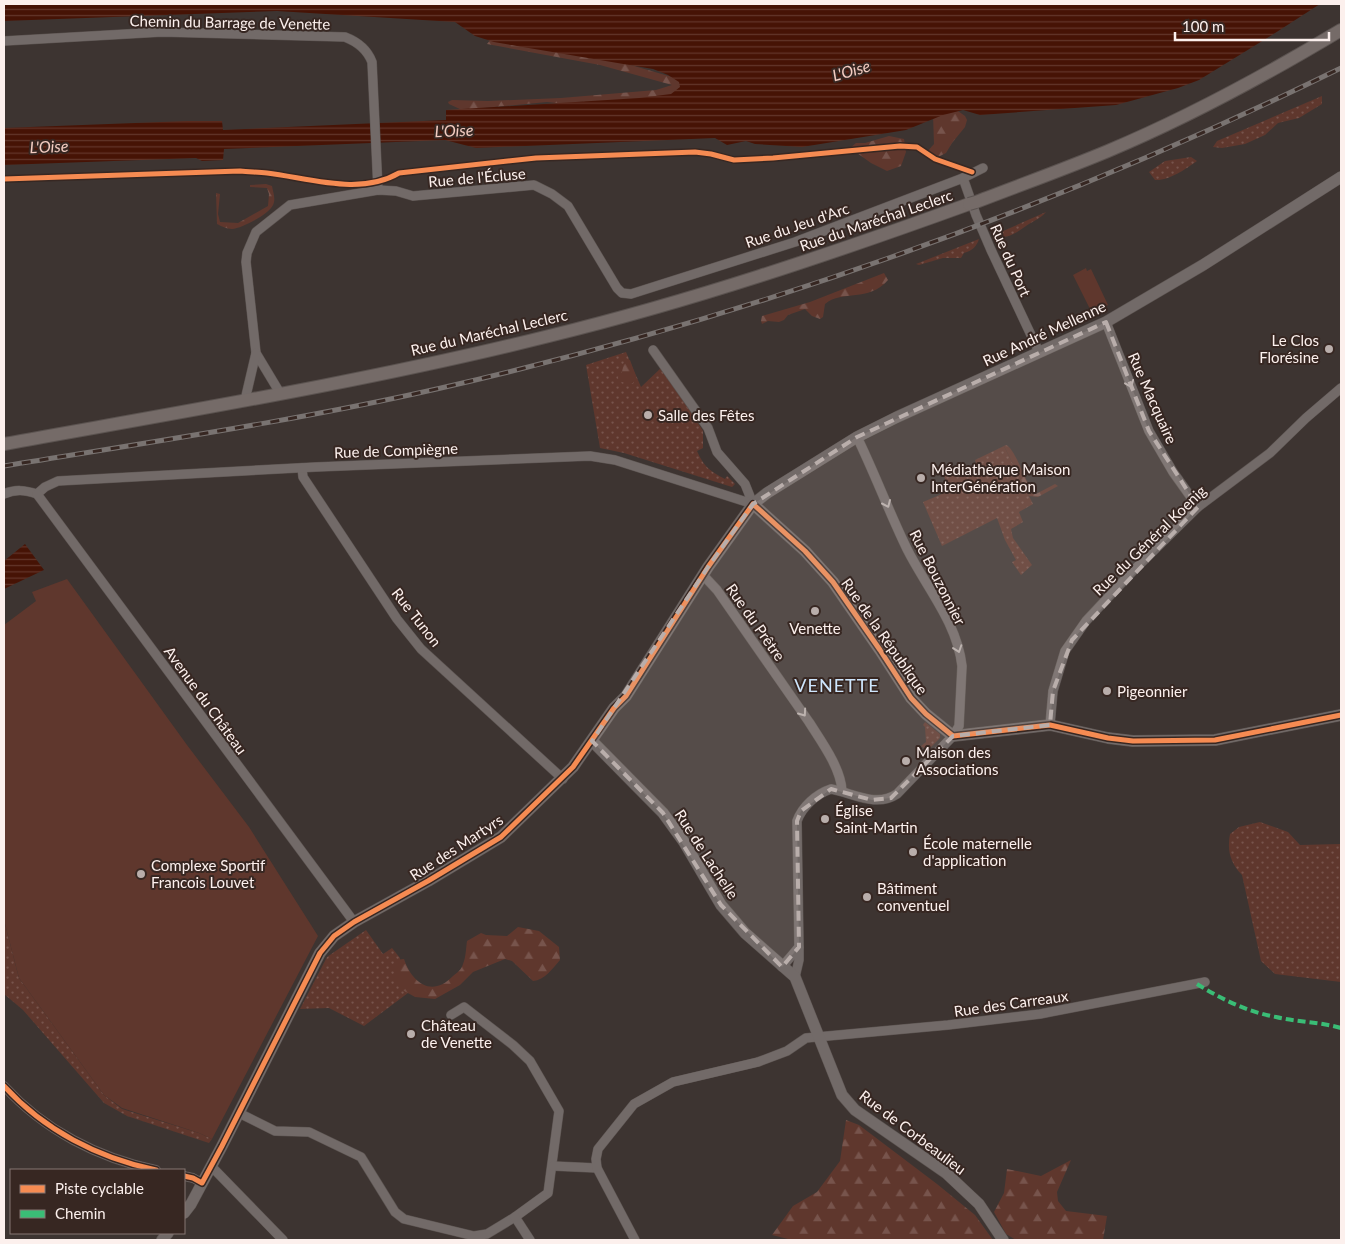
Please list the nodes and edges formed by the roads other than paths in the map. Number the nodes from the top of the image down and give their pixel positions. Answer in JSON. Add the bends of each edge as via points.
{"nodes":[{"id":1,"x":1341,"y":30,"type":"edge"},
{"id":2,"x":4,"y":41,"type":"edge"},
{"id":3,"x":984,"y":168,"type":"dead end"},
{"id":4,"x":1341,"y":177,"type":"edge"},
{"id":5,"x":963,"y":178,"type":"junction"},
{"id":6,"x":378,"y":190,"type":"junction"},
{"id":7,"x":616,"y":288,"type":"joint"},
{"id":8,"x":1106,"y":322,"type":"junction"},
{"id":9,"x":652,"y":350,"type":"dead end"},
{"id":10,"x":256,"y":352,"type":"junction"},
{"id":11,"x":1039,"y":352,"type":"junction"},
{"id":12,"x":266,"y":370,"type":"junction"},
{"id":13,"x":252,"y":372,"type":"junction"},
{"id":14,"x":1341,"y":388,"type":"edge"},
{"id":15,"x":280,"y":393,"type":"junction"},
{"id":16,"x":245,"y":400,"type":"junction"},
{"id":17,"x":857,"y":437,"type":"junction"},
{"id":18,"x":4,"y":444,"type":"edge"},
{"id":19,"x":302,"y":468,"type":"junction"},
{"id":20,"x":4,"y":494,"type":"edge"},
{"id":21,"x":37,"y":494,"type":"junction"},
{"id":22,"x":753,"y":504,"type":"junction"},
{"id":23,"x":1198,"y":507,"type":"junction"},
{"id":24,"x":703,"y":574,"type":"junction"},
{"id":25,"x":1341,"y":715,"type":"edge"},
{"id":26,"x":1050,"y":725,"type":"junction"},
{"id":27,"x":953,"y":736,"type":"junction"},
{"id":28,"x":592,"y":741,"type":"junction"},
{"id":29,"x":563,"y":779,"type":"junction"},
{"id":30,"x":842,"y":791,"type":"junction"},
{"id":31,"x":354,"y":922,"type":"junction"},
{"id":32,"x":799,"y":948,"type":"junction"},
{"id":33,"x":782,"y":967,"type":"junction"},
{"id":34,"x":797,"y":980,"type":"junction"},
{"id":35,"x":1205,"y":982,"type":"dead end"},
{"id":36,"x":451,"y":1015,"type":"dead end"},
{"id":37,"x":819,"y":1036,"type":"junction"},
{"id":38,"x":4,"y":1086,"type":"edge"},
{"id":39,"x":240,"y":1112,"type":"junction"},
{"id":40,"x":211,"y":1166,"type":"junction"},
{"id":41,"x":553,"y":1166,"type":"junction"},
{"id":42,"x":597,"y":1168,"type":"junction"},
{"id":43,"x":153,"y":1169,"type":"edge"},
{"id":44,"x":185,"y":1176,"type":"edge"},
{"id":45,"x":202,"y":1183,"type":"junction"},
{"id":46,"x":185,"y":1212,"type":"edge"},
{"id":47,"x":515,"y":1217,"type":"junction"},
{"id":48,"x":283,"y":1240,"type":"edge"},
{"id":49,"x":530,"y":1240,"type":"edge"},
{"id":50,"x":635,"y":1240,"type":"edge"},
{"id":51,"x":1003,"y":1240,"type":"edge"}],
"edges":[{"from":1,"to":15,"type":"main road","name":"Rue du Maréchal Leclerc","via":[[1195,111],[1109,150],[973,203],[799,264],[550,336]]},
{"from":2,"to":6,"type":"street","name":"Chemin du Barrage de Venette","via":[[162,32],[345,37],[362,46],[370,55]]},
{"from":3,"to":5,"type":"street","name":"Rue du Jeu d'Arc"},
{"from":4,"to":8,"type":"street","name":"Rue André Mellenne"},
{"from":5,"to":7,"type":"street","name":"Rue du Jeu d'Arc","via":[[795,242],[631,294]]},
{"from":5,"to":11,"type":"street","name":"Rue du Port","via":[[991,250]]},
{"from":6,"to":7,"type":"street","name":"Rue de l'Écluse","via":[[413,196],[534,185],[568,206]]},
{"from":6,"to":10,"type":"street","name":"Rue de l'Écluse","via":[[290,205],[256,232],[246,262]]},
{"from":8,"to":11,"type":"street","name":"Rue André Mellenne"},
{"from":8,"to":23,"type":"street","name":"Rue Macquaire","one_way":true,"via":[[1149,431]]},
{"from":9,"to":22,"type":"street","via":[[708,428],[717,452],[745,484]]},
{"from":10,"to":12,"type":"street","name":"Rue de l'Écluse"},
{"from":10,"to":13,"type":"street"},
{"from":11,"to":17,"type":"street","name":"Rue André Mellenne"},
{"from":12,"to":13,"type":"street"},
{"from":12,"to":15,"type":"street","name":"Rue de l'Écluse"},
{"from":13,"to":16,"type":"street"},
{"from":14,"to":23,"type":"street","name":"Rue du Général Koenig","via":[[1270,453]]},
{"from":15,"to":16,"type":"main road","name":"Rue du Maréchal Leclerc"},
{"from":16,"to":18,"type":"main road","name":"Rue du Maréchal Leclerc"},
{"from":17,"to":22,"type":"street","name":"Rue André Mellenne"},
{"from":17,"to":27,"type":"street","name":"Rue Bouzonnier","one_way":true,"via":[[908,550],[943,611],[960,657],[959,726]]},
{"from":19,"to":21,"type":"street","name":"Rue de Compiègne","via":[[58,481]]},
{"from":19,"to":22,"type":"street","name":"Rue de Compiègne","via":[[590,456],[615,460]]},
{"from":19,"to":29,"type":"street","name":"Rue Tunon","via":[[303,477],[421,649]]},
{"from":20,"to":21,"type":"street","via":[[24,490]]},
{"from":21,"to":31,"type":"street","name":"Avenue du Château"},
{"from":22,"to":24,"type":"street","name":"Rue des Martyrs"},
{"from":22,"to":27,"type":"street","name":"Rue de la République","via":[[805,551],[833,582],[912,698]]},
{"from":23,"to":26,"type":"street","name":"Rue du Général Koenig","via":[[1132,572],[1072,640],[1065,651],[1053,691]]},
{"from":24,"to":28,"type":"street","name":"Rue des Martyrs","via":[[626,696]]},
{"from":24,"to":30,"type":"street","name":"Rue du Prêtre","one_way":true,"via":[[822,741],[841,780]]},
{"from":25,"to":26,"type":"street","via":[[1215,740],[1133,741]]},
{"from":26,"to":27,"type":"street"},
{"from":27,"to":30,"type":"street","name":"Rue de Corbeaulieu","via":[[891,798],[872,800]]},
{"from":28,"to":29,"type":"street","name":"Rue des Martyrs"},
{"from":28,"to":33,"type":"street","name":"Rue de Lachelle","via":[[663,813],[721,905],[745,933]]},
{"from":29,"to":31,"type":"street","name":"Rue des Martyrs","via":[[501,837]]},
{"from":30,"to":32,"type":"street","name":"Rue de Corbeaulieu","via":[[825,791],[801,811],[797,821]]},
{"from":31,"to":39,"type":"street","name":"Rue des Martyrs","via":[[334,936],[320,953]]},
{"from":32,"to":33,"type":"street"},
{"from":32,"to":34,"type":"street","name":"Rue de Corbeaulieu"},
{"from":33,"to":34,"type":"street","name":"Rue de Lachelle"},
{"from":34,"to":37,"type":"street","name":"Rue de Corbeaulieu"},
{"from":35,"to":37,"type":"street","name":"Rue des Carreaux","via":[[1040,1014]]},
{"from":36,"to":41,"type":"street","via":[[464,1007],[530,1061],[559,1112]]},
{"from":37,"to":42,"type":"street","name":"Rue des Carreaux","via":[[806,1038],[787,1051],[758,1062],[673,1082],[634,1104],[598,1149]]},
{"from":37,"to":51,"type":"street","name":"Rue de Corbeaulieu","via":[[842,1095],[855,1110],[946,1173],[979,1204]]},
{"from":38,"to":43,"type":"street","via":[[32,1113],[73,1140],[102,1154]]},
{"from":39,"to":40,"type":"street","name":"Rue des Martyrs"},
{"from":39,"to":47,"type":"street","via":[[276,1131],[309,1132],[361,1157],[394,1212],[404,1219],[474,1236],[487,1234]]},
{"from":40,"to":45,"type":"street","name":"Rue des Martyrs"},
{"from":40,"to":48,"type":"street"},
{"from":41,"to":42,"type":"street"},
{"from":41,"to":47,"type":"street","via":[[548,1193]]},
{"from":42,"to":50,"type":"street"},
{"from":44,"to":45,"type":"street"},
{"from":45,"to":46,"type":"street","name":"Rue des Martyrs"},
{"from":47,"to":49,"type":"street"}]}
